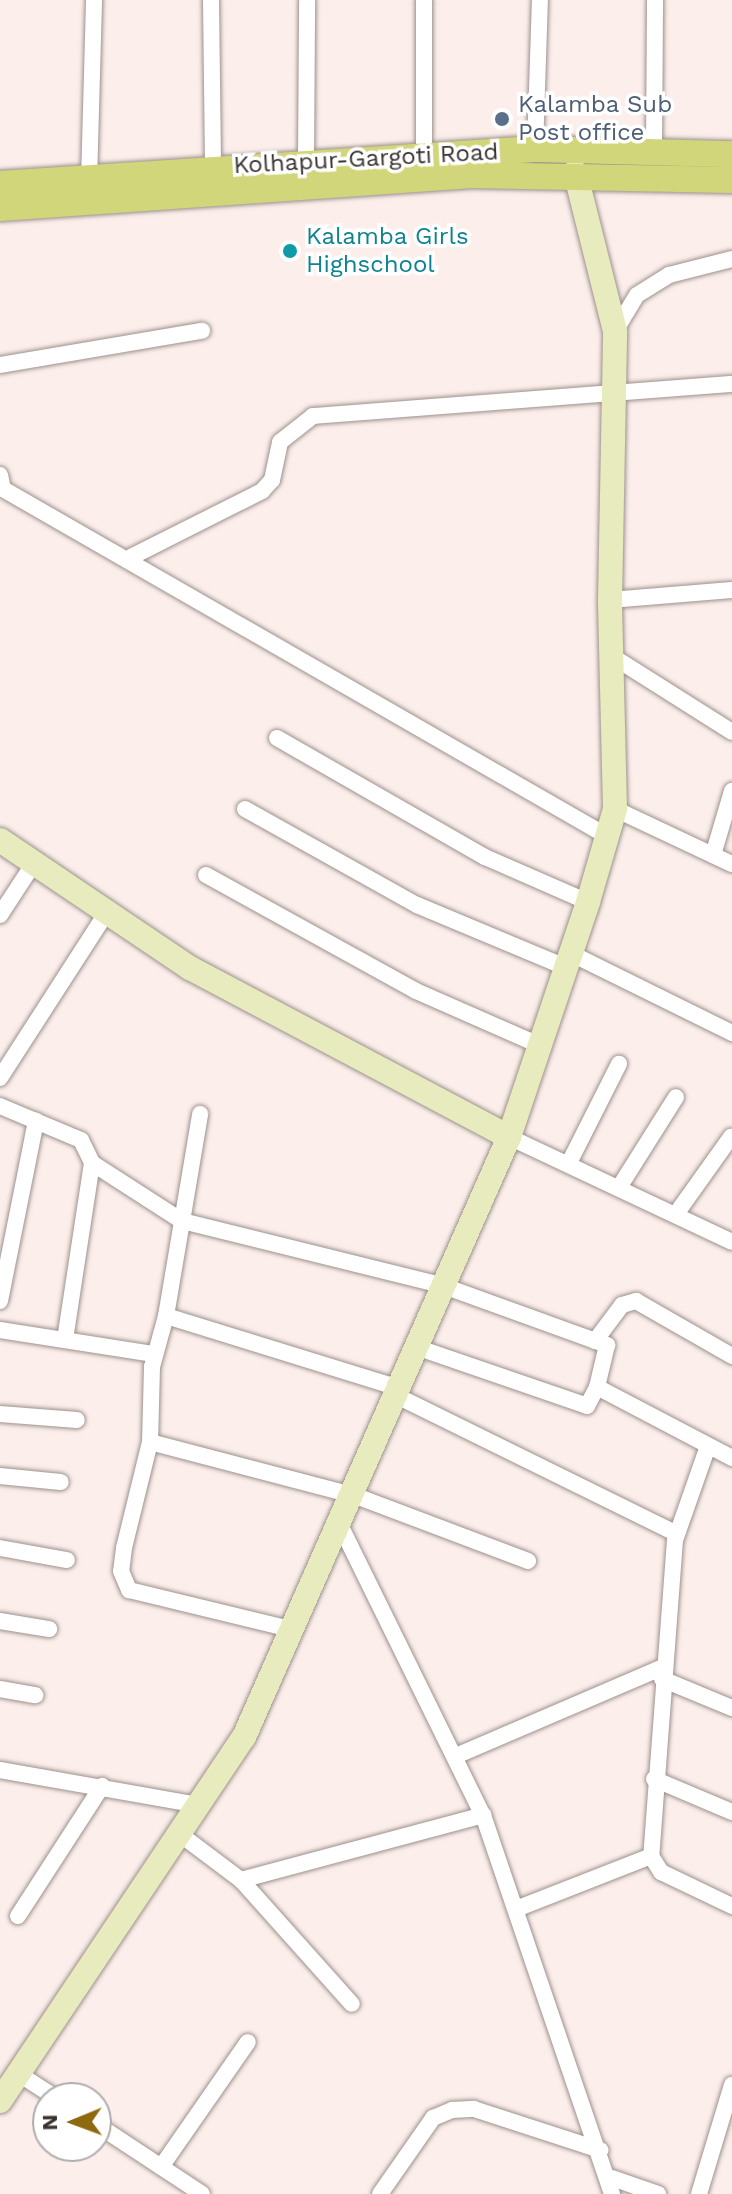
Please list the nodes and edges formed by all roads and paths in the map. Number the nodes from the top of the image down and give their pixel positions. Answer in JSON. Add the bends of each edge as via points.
{"nodes":[{"id":1,"x":94,"y":0,"type":"edge"},
{"id":2,"x":211,"y":0,"type":"edge"},
{"id":3,"x":307,"y":0,"type":"edge"},
{"id":4,"x":424,"y":0,"type":"edge"},
{"id":5,"x":540,"y":0,"type":"edge"},
{"id":6,"x":655,"y":0,"type":"edge"},
{"id":7,"x":535,"y":149,"type":"junction"},
{"id":8,"x":654,"y":150,"type":"junction"},
{"id":9,"x":424,"y":154,"type":"junction"},
{"id":10,"x":732,"y":154,"type":"edge"},
{"id":11,"x":306,"y":160,"type":"junction"},
{"id":12,"x":213,"y":168,"type":"junction"},
{"id":13,"x":575,"y":172,"type":"junction"},
{"id":14,"x":732,"y":180,"type":"edge"},
{"id":15,"x":89,"y":181,"type":"junction"},
{"id":16,"x":0,"y":184,"type":"edge"},
{"id":17,"x":0,"y":208,"type":"edge"},
{"id":18,"x":732,"y":259,"type":"edge"},
{"id":19,"x":202,"y":331,"type":"dead end"},
{"id":20,"x":615,"y":331,"type":"junction"},
{"id":21,"x":0,"y":365,"type":"edge"},
{"id":22,"x":732,"y":384,"type":"edge"},
{"id":23,"x":616,"y":390,"type":"junction"},
{"id":24,"x":1,"y":484,"type":"edge"},
{"id":25,"x":131,"y":557,"type":"junction"},
{"id":26,"x":732,"y":590,"type":"edge"},
{"id":27,"x":610,"y":600,"type":"junction"},
{"id":28,"x":615,"y":658,"type":"junction"},
{"id":29,"x":732,"y":732,"type":"edge"},
{"id":30,"x":277,"y":738,"type":"dead end"},
{"id":31,"x":732,"y":791,"type":"edge"},
{"id":32,"x":245,"y":809,"type":"dead end"},
{"id":33,"x":615,"y":809,"type":"junction"},
{"id":34,"x":607,"y":836,"type":"junction"},
{"id":35,"x":0,"y":840,"type":"edge"},
{"id":36,"x":713,"y":855,"type":"junction"},
{"id":37,"x":34,"y":863,"type":"junction"},
{"id":38,"x":732,"y":864,"type":"edge"},
{"id":39,"x":206,"y":875,"type":"dead end"},
{"id":40,"x":588,"y":902,"type":"junction"},
{"id":41,"x":107,"y":912,"type":"junction"},
{"id":42,"x":0,"y":915,"type":"edge"},
{"id":43,"x":568,"y":960,"type":"junction"},
{"id":44,"x":732,"y":1033,"type":"edge"},
{"id":45,"x":539,"y":1045,"type":"junction"},
{"id":46,"x":619,"y":1064,"type":"dead end"},
{"id":47,"x":0,"y":1078,"type":"edge"},
{"id":48,"x":676,"y":1097,"type":"dead end"},
{"id":49,"x":0,"y":1106,"type":"edge"},
{"id":50,"x":200,"y":1114,"type":"dead end"},
{"id":51,"x":36,"y":1121,"type":"junction"},
{"id":52,"x":509,"y":1137,"type":"junction"},
{"id":53,"x":731,"y":1137,"type":"edge"},
{"id":54,"x":570,"y":1161,"type":"junction"},
{"id":55,"x":92,"y":1163,"type":"junction"},
{"id":56,"x":620,"y":1186,"type":"junction"},
{"id":57,"x":676,"y":1214,"type":"junction"},
{"id":58,"x":182,"y":1221,"type":"junction"},
{"id":59,"x":732,"y":1242,"type":"edge"},
{"id":60,"x":441,"y":1285,"type":"junction"},
{"id":61,"x":0,"y":1301,"type":"edge"},
{"id":62,"x":166,"y":1316,"type":"junction"},
{"id":63,"x":0,"y":1330,"type":"edge"},
{"id":64,"x":65,"y":1340,"type":"junction"},
{"id":65,"x":595,"y":1341,"type":"junction"},
{"id":66,"x":416,"y":1347,"type":"junction"},
{"id":67,"x":154,"y":1354,"type":"junction"},
{"id":68,"x":732,"y":1356,"type":"edge"},
{"id":69,"x":597,"y":1387,"type":"junction"},
{"id":70,"x":398,"y":1392,"type":"junction"},
{"id":71,"x":0,"y":1414,"type":"edge"},
{"id":72,"x":77,"y":1420,"type":"dead end"},
{"id":73,"x":150,"y":1442,"type":"junction"},
{"id":74,"x":708,"y":1446,"type":"junction"},
{"id":75,"x":732,"y":1458,"type":"edge"},
{"id":76,"x":0,"y":1476,"type":"edge"},
{"id":77,"x":61,"y":1482,"type":"dead end"},
{"id":78,"x":356,"y":1496,"type":"junction"},
{"id":79,"x":341,"y":1527,"type":"junction"},
{"id":80,"x":676,"y":1533,"type":"junction"},
{"id":81,"x":0,"y":1548,"type":"edge"},
{"id":82,"x":67,"y":1560,"type":"dead end"},
{"id":83,"x":528,"y":1561,"type":"dead end"},
{"id":84,"x":0,"y":1621,"type":"edge"},
{"id":85,"x":49,"y":1629,"type":"dead end"},
{"id":86,"x":294,"y":1630,"type":"junction"},
{"id":87,"x":663,"y":1673,"type":"junction"},
{"id":88,"x":0,"y":1689,"type":"edge"},
{"id":89,"x":35,"y":1695,"type":"dead end"},
{"id":90,"x":732,"y":1708,"type":"edge"},
{"id":91,"x":458,"y":1755,"type":"junction"},
{"id":92,"x":0,"y":1770,"type":"edge"},
{"id":93,"x":654,"y":1779,"type":"junction"},
{"id":94,"x":102,"y":1786,"type":"junction"},
{"id":95,"x":199,"y":1805,"type":"junction"},
{"id":96,"x":732,"y":1812,"type":"edge"},
{"id":97,"x":483,"y":1815,"type":"junction"},
{"id":98,"x":181,"y":1835,"type":"junction"},
{"id":99,"x":651,"y":1856,"type":"junction"},
{"id":100,"x":241,"y":1880,"type":"junction"},
{"id":101,"x":732,"y":1906,"type":"edge"},
{"id":102,"x":516,"y":1909,"type":"junction"},
{"id":103,"x":18,"y":1916,"type":"dead end"},
{"id":104,"x":352,"y":2004,"type":"dead end"},
{"id":105,"x":248,"y":2042,"type":"dead end"},
{"id":106,"x":19,"y":2074,"type":"junction"},
{"id":107,"x":32,"y":2082,"type":"edge"},
{"id":108,"x":732,"y":2085,"type":"edge"},
{"id":109,"x":0,"y":2101,"type":"edge"},
{"id":110,"x":112,"y":2135,"type":"edge"},
{"id":111,"x":600,"y":2150,"type":"junction"},
{"id":112,"x":161,"y":2167,"type":"junction"},
{"id":113,"x":612,"y":2186,"type":"edge"},
{"id":114,"x":202,"y":2194,"type":"edge"},
{"id":115,"x":380,"y":2194,"type":"edge"},
{"id":116,"x":658,"y":2194,"type":"edge"},
{"id":117,"x":699,"y":2194,"type":"edge"}],
"edges":[{"from":1,"to":15,"type":"street"},
{"from":2,"to":12,"type":"street"},
{"from":3,"to":11,"type":"street"},
{"from":4,"to":9,"type":"street"},
{"from":5,"to":7,"type":"street"},
{"from":6,"to":8,"type":"street"},
{"from":7,"to":8,"type":"main road","name":"Kolhapur-Gargoti Road"},
{"from":7,"to":9,"type":"main road","name":"Kolhapur-Gargoti Road"},
{"from":8,"to":10,"type":"main road","name":"Kolhapur-Gargoti Road"},
{"from":9,"to":11,"type":"main road","name":"Kolhapur-Gargoti Road"},
{"from":11,"to":12,"type":"main road","name":"Kolhapur-Gargoti Road"},
{"from":12,"to":15,"type":"main road","name":"Kolhapur-Gargoti Road"},
{"from":13,"to":14,"type":"main road"},
{"from":13,"to":17,"type":"main road"},
{"from":13,"to":20,"type":"street"},
{"from":15,"to":16,"type":"main road","name":"Kolhapur-Gargoti Road"},
{"from":18,"to":20,"type":"street","via":[[659,281],[637,295]]},
{"from":19,"to":21,"type":"street"},
{"from":20,"to":23,"type":"street"},
{"from":22,"to":23,"type":"street"},
{"from":23,"to":25,"type":"street","via":[[313,416],[280,442],[272,480],[262,491]]},
{"from":23,"to":27,"type":"street"},
{"from":24,"to":25,"type":"street"},
{"from":25,"to":34,"type":"street"},
{"from":26,"to":27,"type":"street"},
{"from":27,"to":28,"type":"street"},
{"from":28,"to":29,"type":"street"},
{"from":28,"to":33,"type":"street"},
{"from":30,"to":40,"type":"street","via":[[485,857]]},
{"from":31,"to":36,"type":"street"},
{"from":32,"to":43,"type":"street","via":[[417,905]]},
{"from":33,"to":34,"type":"street"},
{"from":33,"to":36,"type":"street"},
{"from":34,"to":40,"type":"street"},
{"from":35,"to":37,"type":"street"},
{"from":36,"to":38,"type":"street"},
{"from":37,"to":41,"type":"street"},
{"from":37,"to":42,"type":"street"},
{"from":39,"to":45,"type":"street","via":[[416,991]]},
{"from":40,"to":43,"type":"street"},
{"from":41,"to":47,"type":"street"},
{"from":41,"to":52,"type":"street","via":[[190,968]]},
{"from":43,"to":44,"type":"street"},
{"from":43,"to":45,"type":"street"},
{"from":45,"to":52,"type":"street"},
{"from":46,"to":54,"type":"street"},
{"from":48,"to":56,"type":"street"},
{"from":49,"to":51,"type":"street"},
{"from":50,"to":58,"type":"street"},
{"from":51,"to":55,"type":"street","via":[[81,1140]]},
{"from":51,"to":61,"type":"street"},
{"from":52,"to":54,"type":"street"},
{"from":52,"to":60,"type":"street"},
{"from":53,"to":57,"type":"street"},
{"from":54,"to":56,"type":"street"},
{"from":55,"to":58,"type":"street"},
{"from":55,"to":64,"type":"street"},
{"from":56,"to":57,"type":"street"},
{"from":57,"to":59,"type":"street"},
{"from":58,"to":60,"type":"street"},
{"from":58,"to":62,"type":"street"},
{"from":60,"to":65,"type":"street"},
{"from":60,"to":66,"type":"street"},
{"from":62,"to":67,"type":"street"},
{"from":62,"to":70,"type":"street"},
{"from":63,"to":64,"type":"street"},
{"from":64,"to":67,"type":"street"},
{"from":65,"to":68,"type":"street","via":[[622,1305],[636,1301]]},
{"from":65,"to":69,"type":"street","via":[[607,1345]]},
{"from":66,"to":69,"type":"street","via":[[587,1406]]},
{"from":66,"to":70,"type":"street"},
{"from":67,"to":73,"type":"street"},
{"from":69,"to":74,"type":"street"},
{"from":70,"to":78,"type":"street"},
{"from":70,"to":80,"type":"street"},
{"from":71,"to":72,"type":"street"},
{"from":73,"to":78,"type":"street"},
{"from":73,"to":86,"type":"street","via":[[124,1548],[121,1571],[129,1590]]},
{"from":74,"to":75,"type":"street"},
{"from":74,"to":80,"type":"street"},
{"from":76,"to":77,"type":"street"},
{"from":78,"to":79,"type":"street"},
{"from":78,"to":83,"type":"street"},
{"from":79,"to":86,"type":"street"},
{"from":79,"to":91,"type":"street"},
{"from":80,"to":87,"type":"street"},
{"from":81,"to":82,"type":"street"},
{"from":84,"to":85,"type":"street"},
{"from":86,"to":95,"type":"street","via":[[244,1737]]},
{"from":87,"to":90,"type":"street"},
{"from":87,"to":91,"type":"street"},
{"from":87,"to":93,"type":"street"},
{"from":88,"to":89,"type":"street"},
{"from":91,"to":97,"type":"street"},
{"from":92,"to":94,"type":"street"},
{"from":93,"to":96,"type":"street"},
{"from":93,"to":99,"type":"street"},
{"from":94,"to":95,"type":"street"},
{"from":94,"to":103,"type":"street"},
{"from":95,"to":98,"type":"street"},
{"from":97,"to":100,"type":"street"},
{"from":97,"to":102,"type":"street"},
{"from":98,"to":100,"type":"street"},
{"from":98,"to":106,"type":"street"},
{"from":99,"to":101,"type":"street","via":[[661,1872]]},
{"from":99,"to":102,"type":"street"},
{"from":100,"to":104,"type":"street"},
{"from":102,"to":111,"type":"street"},
{"from":105,"to":112,"type":"street"},
{"from":106,"to":107,"type":"street"},
{"from":106,"to":109,"type":"street"},
{"from":108,"to":117,"type":"street"},
{"from":110,"to":112,"type":"street"},
{"from":111,"to":113,"type":"street"},
{"from":111,"to":115,"type":"street","via":[[474,2109],[452,2110],[433,2118]]},
{"from":112,"to":114,"type":"street"},
{"from":113,"to":116,"type":"street"}]}
